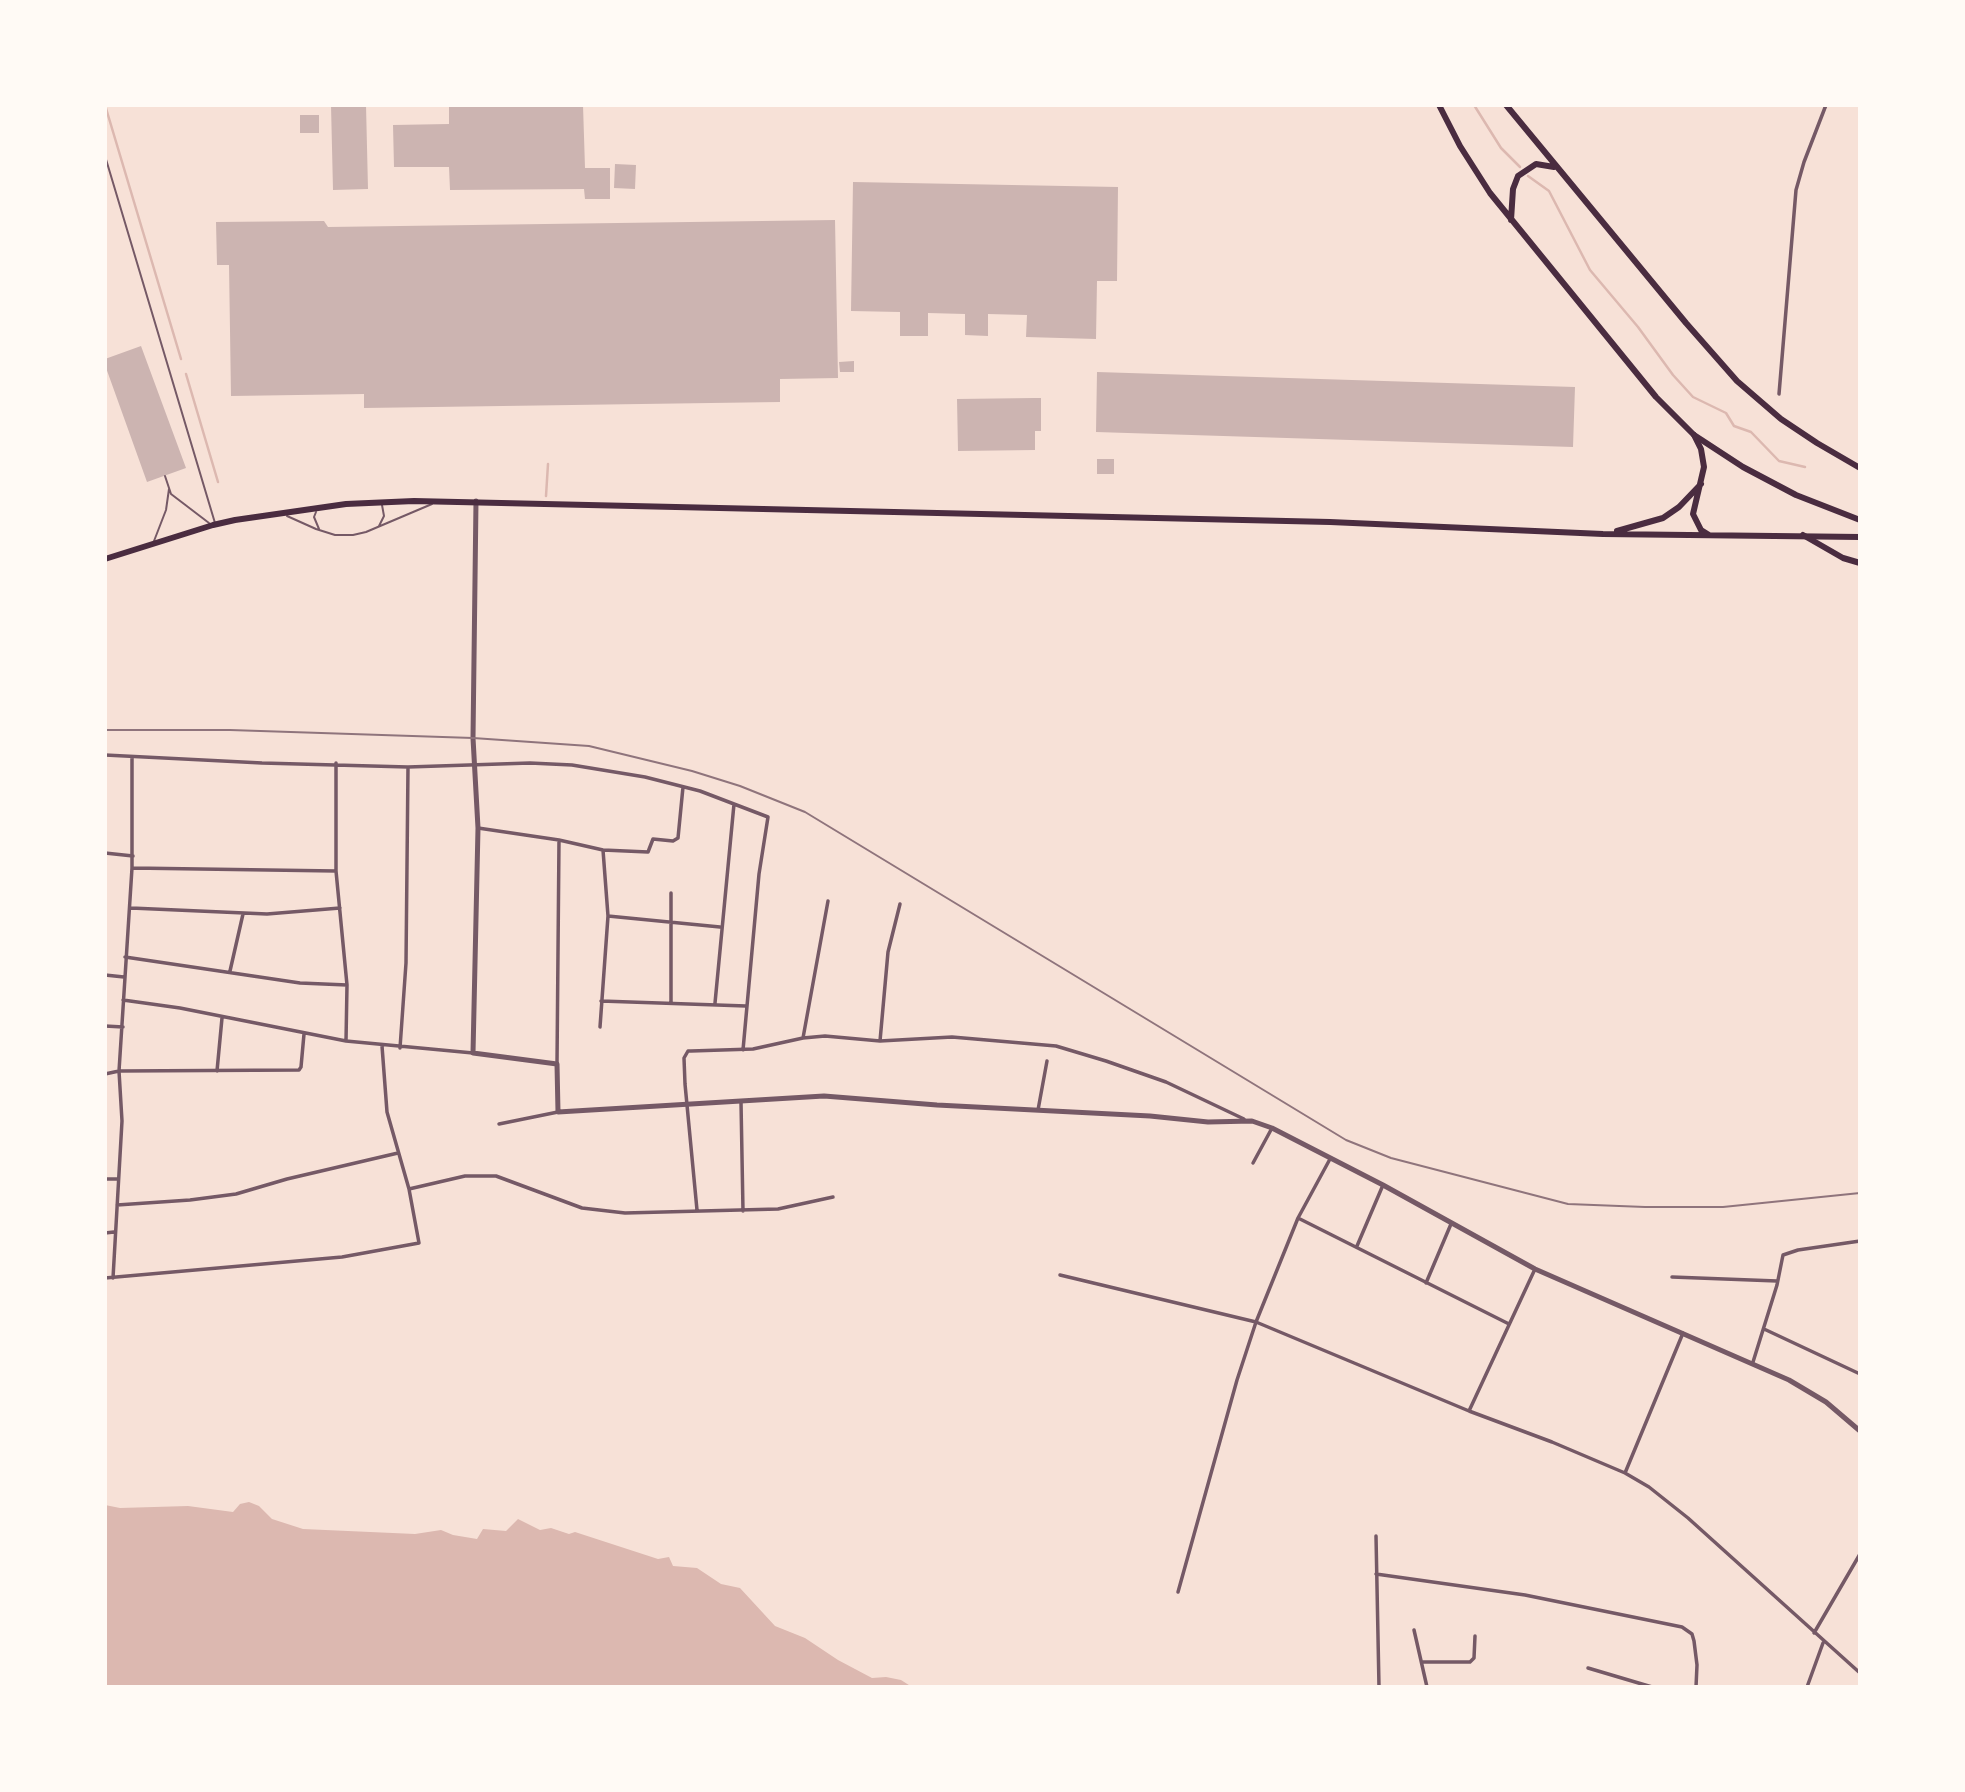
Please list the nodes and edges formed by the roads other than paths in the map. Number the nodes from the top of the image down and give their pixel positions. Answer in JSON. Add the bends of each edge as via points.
{"nodes":[{"id":1,"x":1439,"y":105,"type":"edge"},
{"id":2,"x":1506,"y":105,"type":"edge"},
{"id":3,"x":1826,"y":105,"type":"edge"},
{"id":4,"x":105,"y":156,"type":"edge"},
{"id":5,"x":1561,"y":173,"type":"junction"},
{"id":6,"x":1511,"y":220,"type":"junction"},
{"id":7,"x":1779,"y":394,"type":"dead end"},
{"id":8,"x":1694,"y":435,"type":"junction"},
{"id":9,"x":1858,"y":467,"type":"edge"},
{"id":10,"x":165,"y":476,"type":"dead end"},
{"id":11,"x":1701,"y":484,"type":"junction"},
{"id":12,"x":168,"y":485,"type":"junction"},
{"id":13,"x":439,"y":501,"type":"junction"},
{"id":14,"x":476,"y":501,"type":"junction"},
{"id":15,"x":382,"y":502,"type":"junction"},
{"id":16,"x":320,"y":507,"type":"junction"},
{"id":17,"x":279,"y":512,"type":"junction"},
{"id":18,"x":1860,"y":520,"type":"edge"},
{"id":19,"x":214,"y":524,"type":"junction"},
{"id":20,"x":378,"y":527,"type":"junction"},
{"id":21,"x":319,"y":530,"type":"junction"},
{"id":22,"x":1603,"y":534,"type":"junction"},
{"id":23,"x":1803,"y":535,"type":"junction"},
{"id":24,"x":1710,"y":536,"type":"junction"},
{"id":25,"x":1860,"y":537,"type":"edge"},
{"id":26,"x":153,"y":543,"type":"junction"},
{"id":27,"x":105,"y":559,"type":"edge"},
{"id":28,"x":1860,"y":563,"type":"edge"},
{"id":29,"x":105,"y":755,"type":"edge"},
{"id":30,"x":132,"y":757,"type":"junction"},
{"id":31,"x":336,"y":763,"type":"junction"},
{"id":32,"x":474,"y":766,"type":"junction"},
{"id":33,"x":408,"y":767,"type":"junction"},
{"id":34,"x":683,"y":787,"type":"junction"},
{"id":35,"x":734,"y":804,"type":"junction"},
{"id":36,"x":478,"y":828,"type":"junction"},
{"id":37,"x":559,"y":840,"type":"junction"},
{"id":38,"x":603,"y":850,"type":"junction"},
{"id":39,"x":105,"y":853,"type":"edge"},
{"id":40,"x":133,"y":856,"type":"junction"},
{"id":41,"x":132,"y":868,"type":"junction"},
{"id":42,"x":336,"y":871,"type":"junction"},
{"id":43,"x":671,"y":893,"type":"dead end"},
{"id":44,"x":828,"y":901,"type":"dead end"},
{"id":45,"x":900,"y":904,"type":"dead end"},
{"id":46,"x":131,"y":908,"type":"junction"},
{"id":47,"x":340,"y":908,"type":"junction"},
{"id":48,"x":243,"y":914,"type":"junction"},
{"id":49,"x":608,"y":916,"type":"junction"},
{"id":50,"x":670,"y":922,"type":"junction"},
{"id":51,"x":720,"y":927,"type":"junction"},
{"id":52,"x":125,"y":957,"type":"junction"},
{"id":53,"x":230,"y":971,"type":"junction"},
{"id":54,"x":105,"y":975,"type":"edge"},
{"id":55,"x":124,"y":977,"type":"junction"},
{"id":56,"x":346,"y":985,"type":"junction"},
{"id":57,"x":123,"y":1000,"type":"junction"},
{"id":58,"x":601,"y":1001,"type":"junction"},
{"id":59,"x":671,"y":1002,"type":"junction"},
{"id":60,"x":715,"y":1003,"type":"junction"},
{"id":61,"x":746,"y":1006,"type":"junction"},
{"id":62,"x":222,"y":1018,"type":"junction"},
{"id":63,"x":105,"y":1026,"type":"edge"},
{"id":64,"x":123,"y":1027,"type":"junction"},
{"id":65,"x":600,"y":1027,"type":"dead end"},
{"id":66,"x":304,"y":1034,"type":"junction"},
{"id":67,"x":803,"y":1038,"type":"junction"},
{"id":68,"x":346,"y":1041,"type":"junction"},
{"id":69,"x":880,"y":1041,"type":"junction"},
{"id":70,"x":382,"y":1046,"type":"junction"},
{"id":71,"x":400,"y":1048,"type":"junction"},
{"id":72,"x":743,"y":1050,"type":"junction"},
{"id":73,"x":473,"y":1053,"type":"junction"},
{"id":74,"x":1047,"y":1061,"type":"dead end"},
{"id":75,"x":557,"y":1063,"type":"junction"},
{"id":76,"x":119,"y":1071,"type":"junction"},
{"id":77,"x":217,"y":1072,"type":"junction"},
{"id":78,"x":105,"y":1074,"type":"edge"},
{"id":79,"x":741,"y":1100,"type":"junction"},
{"id":80,"x":685,"y":1104,"type":"junction"},
{"id":81,"x":1038,"y":1110,"type":"junction"},
{"id":82,"x":558,"y":1112,"type":"junction"},
{"id":83,"x":1244,"y":1119,"type":"junction"},
{"id":84,"x":499,"y":1124,"type":"dead end"},
{"id":85,"x":1272,"y":1128,"type":"junction"},
{"id":86,"x":398,"y":1153,"type":"junction"},
{"id":87,"x":1330,"y":1159,"type":"junction"},
{"id":88,"x":1253,"y":1163,"type":"dead end"},
{"id":89,"x":105,"y":1179,"type":"edge"},
{"id":90,"x":118,"y":1179,"type":"junction"},
{"id":91,"x":1383,"y":1185,"type":"junction"},
{"id":92,"x":409,"y":1189,"type":"junction"},
{"id":93,"x":833,"y":1197,"type":"dead end"},
{"id":94,"x":117,"y":1205,"type":"junction"},
{"id":95,"x":697,"y":1210,"type":"junction"},
{"id":96,"x":743,"y":1211,"type":"junction"},
{"id":97,"x":1298,"y":1218,"type":"junction"},
{"id":98,"x":1452,"y":1222,"type":"junction"},
{"id":99,"x":105,"y":1233,"type":"edge"},
{"id":100,"x":114,"y":1233,"type":"junction"},
{"id":101,"x":1860,"y":1241,"type":"edge"},
{"id":102,"x":1357,"y":1246,"type":"junction"},
{"id":103,"x":1535,"y":1269,"type":"junction"},
{"id":104,"x":1060,"y":1275,"type":"dead end"},
{"id":105,"x":1672,"y":1277,"type":"dead end"},
{"id":106,"x":105,"y":1278,"type":"edge"},
{"id":107,"x":113,"y":1278,"type":"junction"},
{"id":108,"x":1777,"y":1280,"type":"junction"},
{"id":109,"x":1426,"y":1283,"type":"junction"},
{"id":110,"x":1256,"y":1322,"type":"junction"},
{"id":111,"x":1508,"y":1324,"type":"junction"},
{"id":112,"x":1764,"y":1329,"type":"junction"},
{"id":113,"x":1683,"y":1333,"type":"junction"},
{"id":114,"x":1753,"y":1363,"type":"junction"},
{"id":115,"x":1860,"y":1374,"type":"edge"},
{"id":116,"x":1469,"y":1411,"type":"junction"},
{"id":117,"x":1860,"y":1431,"type":"edge"},
{"id":118,"x":1625,"y":1473,"type":"junction"},
{"id":119,"x":1377,"y":1536,"type":"dead end"},
{"id":120,"x":1860,"y":1554,"type":"edge"},
{"id":121,"x":1376,"y":1574,"type":"junction"},
{"id":122,"x":1178,"y":1592,"type":"dead end"},
{"id":123,"x":1414,"y":1630,"type":"dead end"},
{"id":124,"x":1814,"y":1633,"type":"junction"},
{"id":125,"x":1475,"y":1636,"type":"dead end"},
{"id":126,"x":1823,"y":1642,"type":"junction"},
{"id":127,"x":1422,"y":1662,"type":"junction"},
{"id":128,"x":1588,"y":1668,"type":"dead end"},
{"id":129,"x":1860,"y":1674,"type":"edge"},
{"id":130,"x":1379,"y":1687,"type":"edge"},
{"id":131,"x":1427,"y":1687,"type":"edge"},
{"id":132,"x":1652,"y":1687,"type":"edge"},
{"id":133,"x":1696,"y":1687,"type":"edge"},
{"id":134,"x":1807,"y":1687,"type":"edge"}],
"edges":[{"from":1,"to":6,"type":"main road","via":[[1474,171]]},
{"from":2,"to":5,"type":"main road"},
{"from":3,"to":7,"type":"street","via":[[1796,190]]},
{"from":4,"to":19,"type":"lane"},
{"from":5,"to":6,"type":"main road","via":[[1553,166],[1536,164],[1518,176]]},
{"from":5,"to":9,"type":"main road","via":[[1737,381],[1782,419]]},
{"from":6,"to":8,"type":"main road","via":[[1637,376]]},
{"from":8,"to":11,"type":"main road","via":[[1704,461]]},
{"from":8,"to":18,"type":"main road","via":[[1781,488]]},
{"from":10,"to":12,"type":"lane"},
{"from":11,"to":22,"type":"main road","via":[[1660,520]]},
{"from":11,"to":24,"type":"main road","via":[[1693,514]]},
{"from":12,"to":19,"type":"lane","via":[[183,505]]},
{"from":12,"to":26,"type":"lane","via":[[166,510]]},
{"from":13,"to":14,"type":"main road"},
{"from":13,"to":15,"type":"main road"},
{"from":13,"to":20,"type":"lane"},
{"from":14,"to":22,"type":"main road","via":[[1330,522]]},
{"from":14,"to":32,"type":"street"},
{"from":15,"to":16,"type":"main road"},
{"from":15,"to":20,"type":"lane","via":[[384,516]]},
{"from":16,"to":17,"type":"main road"},
{"from":16,"to":21,"type":"lane","via":[[314,516]]},
{"from":17,"to":19,"type":"main road"},
{"from":17,"to":21,"type":"lane"},
{"from":19,"to":26,"type":"main road"},
{"from":20,"to":21,"type":"lane","via":[[353,535]]},
{"from":22,"to":24,"type":"main road"},
{"from":23,"to":24,"type":"main road"},
{"from":23,"to":25,"type":"main road"},
{"from":23,"to":28,"type":"main road"},
{"from":26,"to":27,"type":"main road"},
{"from":29,"to":30,"type":"street"},
{"from":30,"to":31,"type":"street"},
{"from":30,"to":40,"type":"street"},
{"from":31,"to":33,"type":"street"},
{"from":31,"to":42,"type":"street"},
{"from":32,"to":33,"type":"street"},
{"from":32,"to":34,"type":"street","via":[[583,766]]},
{"from":32,"to":36,"type":"street"},
{"from":33,"to":71,"type":"street","via":[[406,962]]},
{"from":34,"to":35,"type":"street"},
{"from":34,"to":38,"type":"street","via":[[677,840],[653,839],[648,852]]},
{"from":35,"to":51,"type":"street"},
{"from":35,"to":61,"type":"street","via":[[768,817]]},
{"from":36,"to":37,"type":"street"},
{"from":36,"to":73,"type":"street"},
{"from":37,"to":38,"type":"street"},
{"from":37,"to":75,"type":"street"},
{"from":38,"to":49,"type":"street"},
{"from":39,"to":40,"type":"street"},
{"from":40,"to":41,"type":"street"},
{"from":41,"to":42,"type":"street"},
{"from":41,"to":46,"type":"street"},
{"from":42,"to":47,"type":"street"},
{"from":43,"to":50,"type":"street"},
{"from":44,"to":67,"type":"street"},
{"from":45,"to":69,"type":"street","via":[[888,952]]},
{"from":46,"to":48,"type":"street"},
{"from":46,"to":52,"type":"street"},
{"from":47,"to":48,"type":"street"},
{"from":47,"to":56,"type":"street"},
{"from":48,"to":53,"type":"street"},
{"from":49,"to":50,"type":"street"},
{"from":49,"to":58,"type":"street"},
{"from":50,"to":51,"type":"street"},
{"from":50,"to":59,"type":"street"},
{"from":51,"to":60,"type":"street"},
{"from":52,"to":53,"type":"street"},
{"from":52,"to":55,"type":"street"},
{"from":53,"to":56,"type":"street","via":[[300,983]]},
{"from":54,"to":55,"type":"street"},
{"from":55,"to":57,"type":"street"},
{"from":56,"to":68,"type":"street"},
{"from":57,"to":62,"type":"street"},
{"from":57,"to":64,"type":"street"},
{"from":58,"to":59,"type":"street"},
{"from":58,"to":65,"type":"street"},
{"from":59,"to":60,"type":"street"},
{"from":60,"to":61,"type":"street"},
{"from":61,"to":72,"type":"street"},
{"from":62,"to":66,"type":"street"},
{"from":62,"to":77,"type":"street"},
{"from":63,"to":64,"type":"street"},
{"from":64,"to":76,"type":"street"},
{"from":66,"to":68,"type":"street"},
{"from":66,"to":77,"type":"street","via":[[299,1070]]},
{"from":67,"to":69,"type":"street"},
{"from":67,"to":72,"type":"street"},
{"from":68,"to":70,"type":"street"},
{"from":69,"to":83,"type":"street","via":[[952,1037],[1066,1048],[1166,1082]]},
{"from":70,"to":71,"type":"street"},
{"from":70,"to":86,"type":"street","via":[[385,1100]]},
{"from":71,"to":73,"type":"street"},
{"from":72,"to":80,"type":"street","via":[[688,1052],[684,1058]]},
{"from":73,"to":75,"type":"street"},
{"from":74,"to":81,"type":"street"},
{"from":75,"to":82,"type":"street"},
{"from":76,"to":77,"type":"street"},
{"from":76,"to":78,"type":"street"},
{"from":76,"to":90,"type":"street"},
{"from":79,"to":80,"type":"street"},
{"from":79,"to":81,"type":"street","via":[[845,1097]]},
{"from":79,"to":96,"type":"street"},
{"from":80,"to":82,"type":"street"},
{"from":80,"to":95,"type":"street"},
{"from":81,"to":83,"type":"street","via":[[1216,1123]]},
{"from":82,"to":84,"type":"street"},
{"from":83,"to":85,"type":"street"},
{"from":85,"to":87,"type":"street"},
{"from":85,"to":88,"type":"street"},
{"from":86,"to":92,"type":"street"},
{"from":86,"to":94,"type":"street","via":[[236,1194]]},
{"from":87,"to":91,"type":"street"},
{"from":87,"to":97,"type":"street"},
{"from":89,"to":90,"type":"street"},
{"from":90,"to":94,"type":"street"},
{"from":91,"to":98,"type":"street"},
{"from":91,"to":102,"type":"street"},
{"from":92,"to":95,"type":"street","via":[[486,1175],[608,1213]]},
{"from":92,"to":107,"type":"street","via":[[419,1244],[342,1257]]},
{"from":93,"to":96,"type":"street","via":[[786,1208]]},
{"from":94,"to":100,"type":"street"},
{"from":95,"to":96,"type":"street"},
{"from":97,"to":102,"type":"street"},
{"from":97,"to":110,"type":"street"},
{"from":98,"to":103,"type":"street"},
{"from":98,"to":109,"type":"street"},
{"from":99,"to":100,"type":"street"},
{"from":100,"to":107,"type":"street"},
{"from":101,"to":108,"type":"street","via":[[1787,1253],[1780,1261]]},
{"from":102,"to":109,"type":"street"},
{"from":103,"to":111,"type":"street"},
{"from":103,"to":113,"type":"street"},
{"from":104,"to":110,"type":"street"},
{"from":105,"to":108,"type":"street"},
{"from":106,"to":107,"type":"street"},
{"from":108,"to":112,"type":"street"},
{"from":109,"to":111,"type":"street"},
{"from":110,"to":116,"type":"street"},
{"from":110,"to":122,"type":"street"},
{"from":111,"to":116,"type":"street"},
{"from":112,"to":114,"type":"street"},
{"from":112,"to":115,"type":"street"},
{"from":113,"to":114,"type":"street"},
{"from":113,"to":118,"type":"street"},
{"from":114,"to":117,"type":"street","via":[[1807,1389]]},
{"from":116,"to":118,"type":"street"},
{"from":118,"to":124,"type":"street","via":[[1688,1518]]},
{"from":119,"to":121,"type":"street"},
{"from":120,"to":124,"type":"street"},
{"from":121,"to":130,"type":"street"},
{"from":121,"to":133,"type":"street","via":[[1525,1595],[1688,1629],[1697,1665]]},
{"from":123,"to":127,"type":"street"},
{"from":124,"to":126,"type":"street"},
{"from":125,"to":127,"type":"street","via":[[1470,1662]]},
{"from":126,"to":129,"type":"street"},
{"from":126,"to":134,"type":"street"},
{"from":127,"to":131,"type":"street"},
{"from":128,"to":132,"type":"street"}]}
